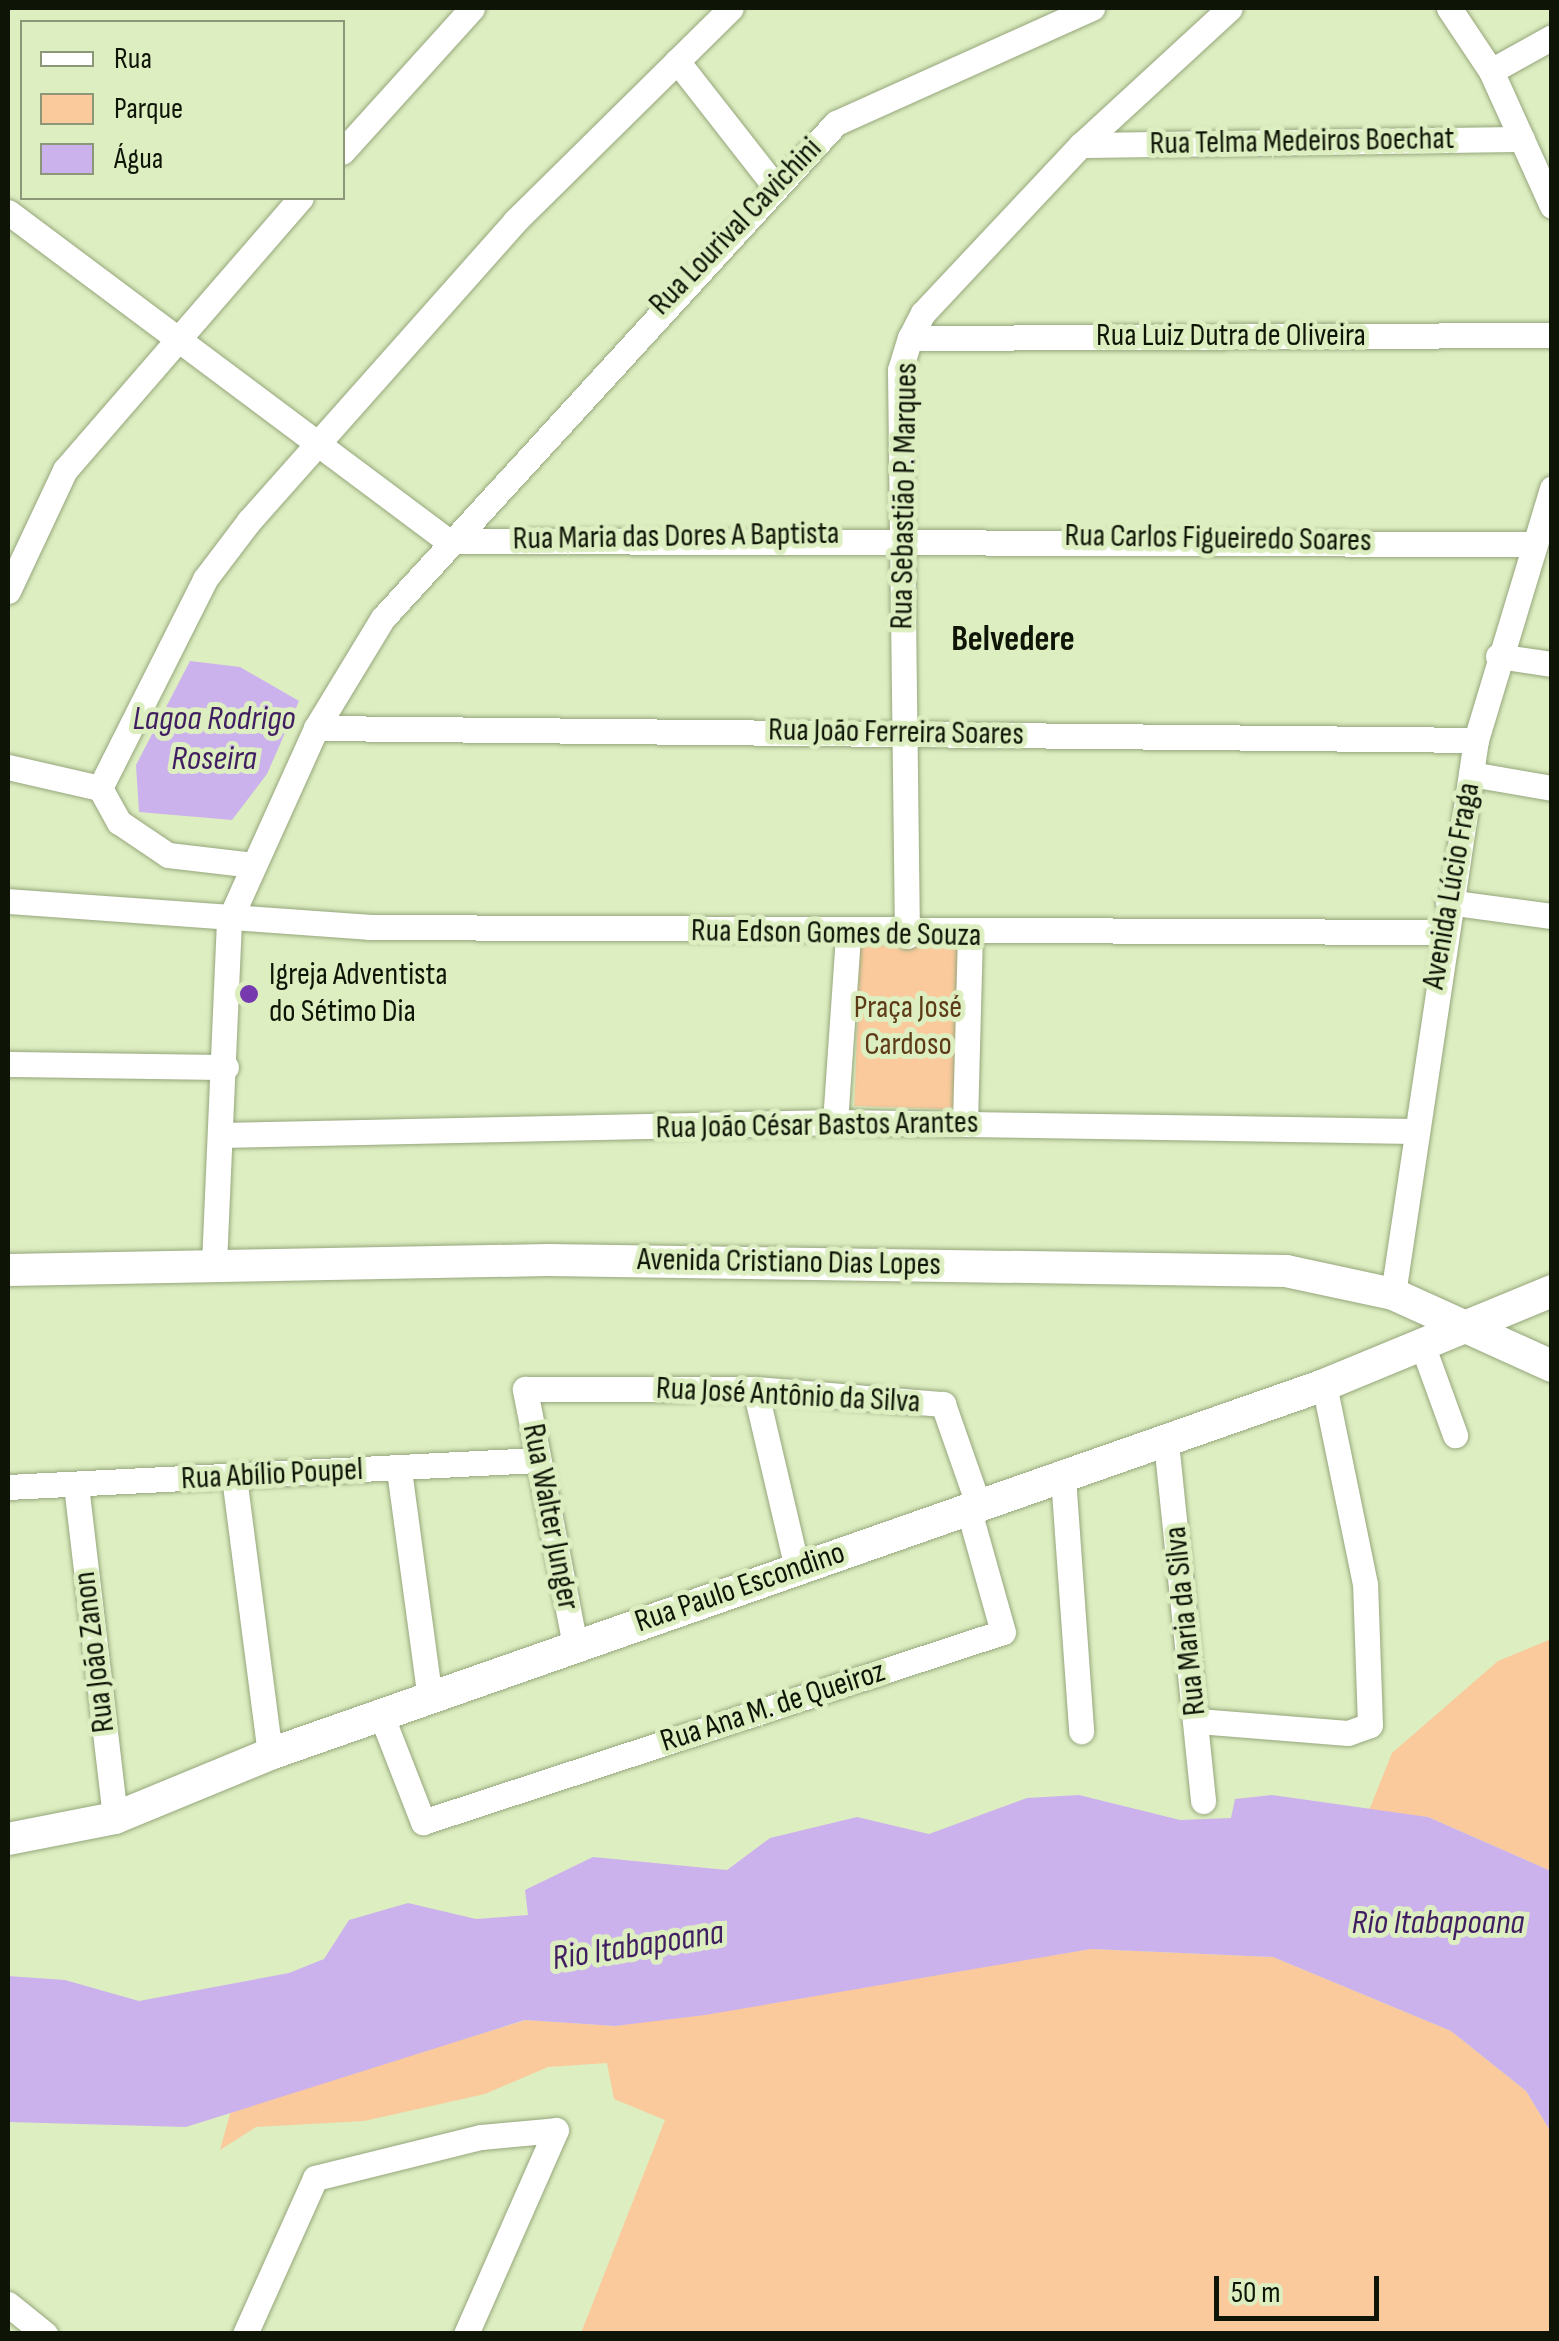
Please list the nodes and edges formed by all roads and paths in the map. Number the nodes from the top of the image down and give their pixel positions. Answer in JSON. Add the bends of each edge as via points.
{"nodes":[{"id":1,"x":472,"y":8,"type":"edge"},
{"id":2,"x":731,"y":8,"type":"edge"},
{"id":3,"x":1092,"y":8,"type":"edge"},
{"id":4,"x":1230,"y":8,"type":"edge"},
{"id":5,"x":1450,"y":8,"type":"edge"},
{"id":6,"x":1552,"y":36,"type":"edge"},
{"id":7,"x":677,"y":61,"type":"junction"},
{"id":8,"x":1491,"y":71,"type":"junction"},
{"id":9,"x":1522,"y":139,"type":"junction"},
{"id":10,"x":1081,"y":146,"type":"junction"},
{"id":11,"x":345,"y":149,"type":"edge"},
{"id":12,"x":774,"y":185,"type":"junction"},
{"id":13,"x":1549,"y":192,"type":"edge"},
{"id":14,"x":300,"y":200,"type":"edge"},
{"id":15,"x":8,"y":212,"type":"edge"},
{"id":16,"x":1552,"y":335,"type":"edge"},
{"id":17,"x":176,"y":337,"type":"junction"},
{"id":18,"x":910,"y":338,"type":"junction"},
{"id":19,"x":317,"y":443,"type":"junction"},
{"id":20,"x":1552,"y":488,"type":"edge"},
{"id":21,"x":903,"y":535,"type":"junction"},
{"id":22,"x":1541,"y":536,"type":"edge"},
{"id":23,"x":448,"y":540,"type":"junction"},
{"id":24,"x":8,"y":591,"type":"edge"},
{"id":25,"x":1498,"y":656,"type":"junction"},
{"id":26,"x":1552,"y":664,"type":"edge"},
{"id":27,"x":316,"y":728,"type":"junction"},
{"id":28,"x":902,"y":732,"type":"junction"},
{"id":29,"x":1476,"y":740,"type":"junction"},
{"id":30,"x":8,"y":767,"type":"edge"},
{"id":31,"x":1471,"y":774,"type":"junction"},
{"id":32,"x":100,"y":788,"type":"junction"},
{"id":33,"x":1552,"y":788,"type":"edge"},
{"id":34,"x":253,"y":865,"type":"junction"},
{"id":35,"x":8,"y":901,"type":"edge"},
{"id":36,"x":1448,"y":902,"type":"junction"},
{"id":37,"x":1552,"y":916,"type":"edge"},
{"id":38,"x":229,"y":921,"type":"junction"},
{"id":39,"x":1442,"y":932,"type":"junction"},
{"id":40,"x":848,"y":936,"type":"junction"},
{"id":41,"x":907,"y":936,"type":"junction"},
{"id":42,"x":970,"y":936,"type":"junction"},
{"id":43,"x":8,"y":1064,"type":"edge"},
{"id":44,"x":226,"y":1067,"type":"junction"},
{"id":45,"x":835,"y":1122,"type":"junction"},
{"id":46,"x":965,"y":1123,"type":"junction"},
{"id":47,"x":1414,"y":1131,"type":"junction"},
{"id":48,"x":220,"y":1135,"type":"junction"},
{"id":49,"x":214,"y":1264,"type":"junction"},
{"id":50,"x":8,"y":1270,"type":"edge"},
{"id":51,"x":1552,"y":1291,"type":"edge"},
{"id":52,"x":1393,"y":1294,"type":"junction"},
{"id":53,"x":1471,"y":1326,"type":"junction"},
{"id":54,"x":1422,"y":1347,"type":"junction"},
{"id":55,"x":1552,"y":1366,"type":"edge"},
{"id":56,"x":1324,"y":1385,"type":"junction"},
{"id":57,"x":525,"y":1388,"type":"joint"},
{"id":58,"x":755,"y":1389,"type":"junction"},
{"id":59,"x":1455,"y":1435,"type":"dead end"},
{"id":60,"x":1166,"y":1442,"type":"junction"},
{"id":61,"x":537,"y":1460,"type":"junction"},
{"id":62,"x":399,"y":1470,"type":"junction"},
{"id":63,"x":234,"y":1477,"type":"junction"},
{"id":64,"x":1062,"y":1477,"type":"junction"},
{"id":65,"x":76,"y":1485,"type":"junction"},
{"id":66,"x":8,"y":1486,"type":"edge"},
{"id":67,"x":974,"y":1509,"type":"junction"},
{"id":68,"x":797,"y":1568,"type":"junction"},
{"id":69,"x":575,"y":1646,"type":"junction"},
{"id":70,"x":430,"y":1700,"type":"junction"},
{"id":71,"x":382,"y":1717,"type":"junction"},
{"id":72,"x":1198,"y":1721,"type":"junction"},
{"id":73,"x":1081,"y":1732,"type":"dead end"},
{"id":74,"x":270,"y":1754,"type":"junction"},
{"id":75,"x":1203,"y":1801,"type":"dead end"},
{"id":76,"x":115,"y":1818,"type":"junction"},
{"id":77,"x":8,"y":1839,"type":"edge"},
{"id":78,"x":8,"y":2304,"type":"edge"},
{"id":79,"x":45,"y":2334,"type":"edge"},
{"id":80,"x":246,"y":2334,"type":"edge"},
{"id":81,"x":466,"y":2334,"type":"edge"}],
"edges":[{"from":1,"to":11,"type":"street"},
{"from":2,"to":7,"type":"street"},
{"from":3,"to":12,"type":"street","name":"Rua Lourival Cavichini","via":[[866,105]]},
{"from":4,"to":10,"type":"street","name":"Rua Sebastião P. Marques"},
{"from":5,"to":8,"type":"street"},
{"from":6,"to":8,"type":"street"},
{"from":7,"to":12,"type":"street"},
{"from":7,"to":19,"type":"street","via":[[514,221]]},
{"from":8,"to":9,"type":"street"},
{"from":9,"to":10,"type":"street","name":"Rua Telma Medeiros Boechat"},
{"from":9,"to":13,"type":"street"},
{"from":10,"to":18,"type":"street","name":"Rua Sebastião P. Marques","via":[[922,313]]},
{"from":12,"to":23,"type":"street","name":"Rua Lourival Cavichini"},
{"from":14,"to":17,"type":"street"},
{"from":15,"to":17,"type":"street"},
{"from":16,"to":18,"type":"street","name":"Rua Luiz Dutra de Oliveira"},
{"from":17,"to":19,"type":"street"},
{"from":17,"to":24,"type":"street","via":[[64,470]]},
{"from":18,"to":21,"type":"street","name":"Rua Sebastião P. Marques","via":[[900,370]]},
{"from":19,"to":23,"type":"street"},
{"from":19,"to":32,"type":"street","via":[[205,579]]},
{"from":20,"to":22,"type":"street","name":"Avenida Lúcio Fraga"},
{"from":21,"to":22,"type":"street","name":"Rua Carlos Figueiredo Soares"},
{"from":21,"to":23,"type":"street","name":"Rua Maria das Dores A Baptista"},
{"from":21,"to":28,"type":"street","name":"Rua Sebastião P. Marques"},
{"from":22,"to":25,"type":"street","name":"Avenida Lúcio Fraga"},
{"from":23,"to":27,"type":"street","name":"Rua Lourival Cavichini","via":[[383,618]]},
{"from":25,"to":26,"type":"street"},
{"from":25,"to":29,"type":"street","name":"Avenida Lúcio Fraga"},
{"from":27,"to":28,"type":"street","name":"Rua João Ferreira Soares"},
{"from":27,"to":34,"type":"street","name":"Rua Lourival Cavichini"},
{"from":28,"to":29,"type":"street","name":"Rua João Ferreira Soares"},
{"from":28,"to":41,"type":"street","name":"Rua Sebastião P. Marques"},
{"from":29,"to":31,"type":"street","name":"Avenida Lúcio Fraga"},
{"from":30,"to":32,"type":"street"},
{"from":31,"to":33,"type":"street"},
{"from":31,"to":36,"type":"street","name":"Avenida Lúcio Fraga"},
{"from":32,"to":34,"type":"street","via":[[119,822],[168,855]]},
{"from":34,"to":38,"type":"street","name":"Rua Lourival Cavichini"},
{"from":35,"to":38,"type":"street","name":"Rua Edson Gomes de Souza"},
{"from":36,"to":37,"type":"street"},
{"from":36,"to":39,"type":"street","name":"Avenida Lúcio Fraga"},
{"from":38,"to":40,"type":"street","name":"Rua Edson Gomes de Souza"},
{"from":38,"to":44,"type":"street"},
{"from":39,"to":42,"type":"street","name":"Rua Edson Gomes de Souza"},
{"from":39,"to":47,"type":"street","name":"Avenida Lúcio Fraga"},
{"from":40,"to":41,"type":"street","name":"Rua Edson Gomes de Souza"},
{"from":40,"to":45,"type":"street"},
{"from":41,"to":42,"type":"street","name":"Rua Edson Gomes de Souza"},
{"from":42,"to":46,"type":"street"},
{"from":43,"to":44,"type":"street"},
{"from":44,"to":48,"type":"street"},
{"from":45,"to":46,"type":"street","name":"Rua João César Bastos Arantes"},
{"from":45,"to":48,"type":"street","name":"Rua João César Bastos Arantes"},
{"from":46,"to":47,"type":"street","name":"Rua João César Bastos Arantes"},
{"from":47,"to":52,"type":"street","name":"Avenida Lúcio Fraga"},
{"from":48,"to":49,"type":"street"},
{"from":49,"to":50,"type":"main road","name":"Avenida Cristiano Dias Lopes"},
{"from":49,"to":52,"type":"main road","name":"Avenida Cristiano Dias Lopes","via":[[1237,1268],[1332,1276]]},
{"from":51,"to":53,"type":"main road","name":"Rua Paulo Escondino"},
{"from":52,"to":53,"type":"main road","name":"Avenida Cristiano Dias Lopes"},
{"from":53,"to":54,"type":"main road","name":"Rua Paulo Escondino"},
{"from":53,"to":55,"type":"main road","name":"Avenida Cristiano Dias Lopes"},
{"from":54,"to":56,"type":"main road","name":"Rua Paulo Escondino"},
{"from":54,"to":59,"type":"street"},
{"from":56,"to":60,"type":"main road","name":"Rua Paulo Escondino"},
{"from":56,"to":72,"type":"street","via":[[1366,1584],[1370,1726],[1361,1734]]},
{"from":57,"to":58,"type":"street","name":"Rua José Antônio da Silva"},
{"from":57,"to":61,"type":"street","name":"Rua Walter Junger"},
{"from":58,"to":67,"type":"street","name":"Rua José Antônio da Silva","via":[[943,1404]]},
{"from":58,"to":68,"type":"street"},
{"from":60,"to":64,"type":"main road","name":"Rua Paulo Escondino"},
{"from":60,"to":72,"type":"street","name":"Rua Maria da Silva"},
{"from":61,"to":62,"type":"street","name":"Rua Abílio Poupel"},
{"from":61,"to":69,"type":"street","name":"Rua Walter Junger"},
{"from":62,"to":63,"type":"street","name":"Rua Abílio Poupel"},
{"from":62,"to":70,"type":"street"},
{"from":63,"to":65,"type":"street","name":"Rua Abílio Poupel"},
{"from":63,"to":74,"type":"street"},
{"from":64,"to":67,"type":"main road","name":"Rua Paulo Escondino"},
{"from":64,"to":73,"type":"street"},
{"from":65,"to":66,"type":"street","name":"Rua Abílio Poupel"},
{"from":65,"to":76,"type":"street","name":"Rua João Zanon"},
{"from":67,"to":68,"type":"main road","name":"Rua Paulo Escondino"},
{"from":67,"to":71,"type":"street","name":"Rua Ana M. de Queiroz","via":[[1003,1632],[423,1822]]},
{"from":68,"to":69,"type":"main road","name":"Rua Paulo Escondino"},
{"from":69,"to":70,"type":"main road","name":"Rua Paulo Escondino"},
{"from":70,"to":71,"type":"main road","name":"Rua Paulo Escondino"},
{"from":71,"to":74,"type":"main road","name":"Rua Paulo Escondino"},
{"from":72,"to":75,"type":"street","name":"Rua Maria da Silva"},
{"from":74,"to":76,"type":"main road","name":"Rua Paulo Escondino"},
{"from":76,"to":77,"type":"main road","name":"Rua Paulo Escondino"},
{"from":78,"to":79,"type":"street"},
{"from":80,"to":81,"type":"street","via":[[315,2178],[481,2136],[556,2130]]}]}
